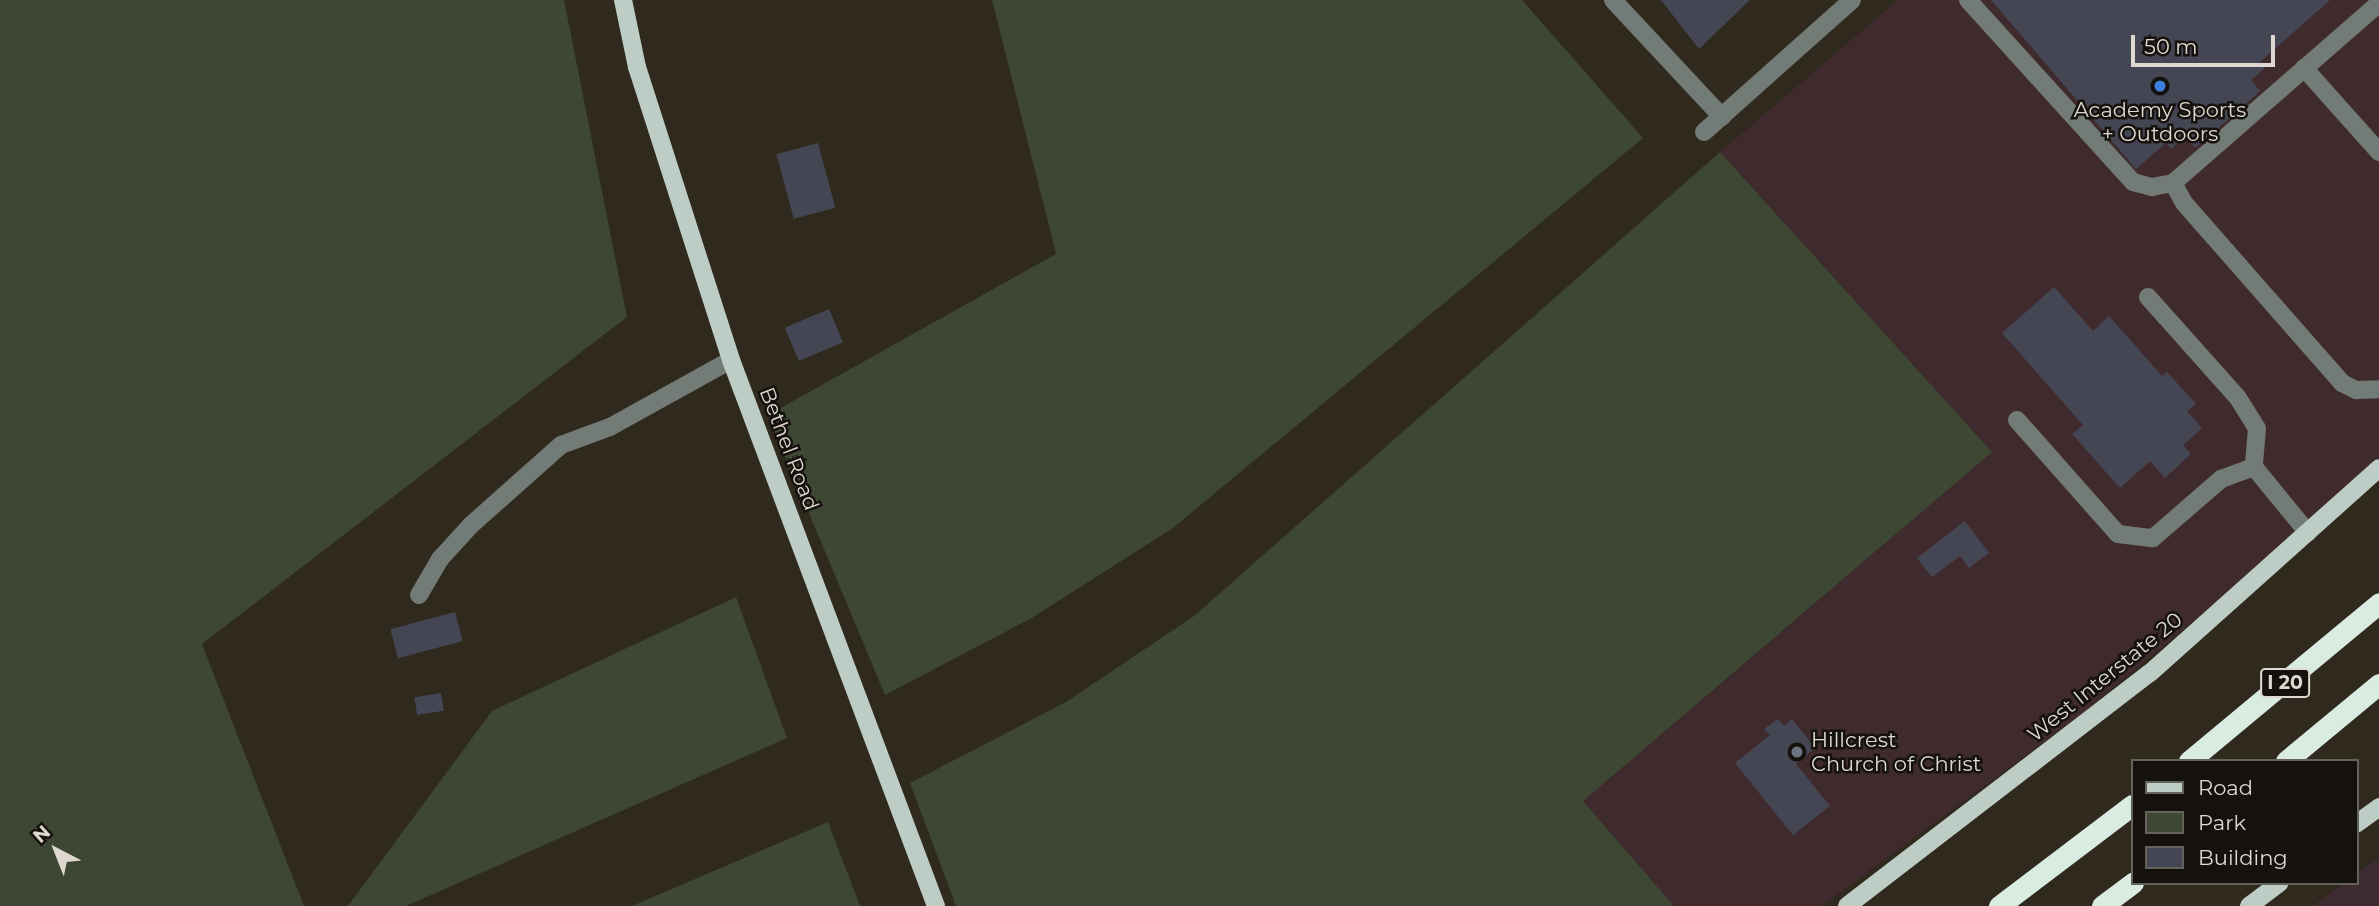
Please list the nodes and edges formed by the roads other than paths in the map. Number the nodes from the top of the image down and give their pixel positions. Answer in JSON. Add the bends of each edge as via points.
{"nodes":[{"id":1,"x":623,"y":0,"type":"edge"},
{"id":2,"x":1613,"y":0,"type":"edge"},
{"id":3,"x":1852,"y":0,"type":"edge"},
{"id":4,"x":1968,"y":0,"type":"edge"},
{"id":5,"x":2379,"y":3,"type":"edge"},
{"id":6,"x":2304,"y":68,"type":"junction"},
{"id":7,"x":1722,"y":117,"type":"junction"},
{"id":8,"x":1704,"y":132,"type":"dead end"},
{"id":9,"x":2379,"y":152,"type":"edge"},
{"id":10,"x":2173,"y":183,"type":"junction"},
{"id":11,"x":2148,"y":298,"type":"dead end"},
{"id":12,"x":732,"y":360,"type":"junction"},
{"id":13,"x":2379,"y":389,"type":"edge"},
{"id":14,"x":2017,"y":420,"type":"dead end"},
{"id":15,"x":2254,"y":467,"type":"junction"},
{"id":16,"x":2379,"y":468,"type":"edge"},
{"id":17,"x":2308,"y":533,"type":"junction"},
{"id":18,"x":419,"y":595,"type":"dead end"},
{"id":19,"x":2379,"y":603,"type":"edge"},
{"id":20,"x":2379,"y":684,"type":"edge"},
{"id":21,"x":2191,"y":759,"type":"edge"},
{"id":22,"x":2288,"y":759,"type":"edge"},
{"id":23,"x":2130,"y":807,"type":"edge"},
{"id":24,"x":2379,"y":807,"type":"edge"},
{"id":25,"x":2358,"y":823,"type":"edge"},
{"id":26,"x":2130,"y":885,"type":"edge"},
{"id":27,"x":2276,"y":885,"type":"edge"},
{"id":28,"x":936,"y":906,"type":"edge"},
{"id":29,"x":1847,"y":906,"type":"edge"},
{"id":30,"x":1999,"y":906,"type":"edge"},
{"id":31,"x":2102,"y":906,"type":"edge"},
{"id":32,"x":2249,"y":906,"type":"edge"}],
"edges":[{"from":1,"to":12,"type":"main road","name":"Bethel Road","via":[[637,67]]},
{"from":2,"to":7,"type":"street"},
{"from":3,"to":7,"type":"street"},
{"from":4,"to":10,"type":"street","via":[[2133,182],[2152,187]]},
{"from":5,"to":6,"type":"street"},
{"from":6,"to":9,"type":"street"},
{"from":6,"to":10,"type":"street"},
{"from":7,"to":8,"type":"street"},
{"from":10,"to":13,"type":"street","via":[[2184,202],[2342,383],[2356,390]]},
{"from":11,"to":15,"type":"street","via":[[2238,398],[2257,429]]},
{"from":12,"to":18,"type":"street","via":[[610,427],[561,445],[471,526],[440,559]]},
{"from":12,"to":28,"type":"main road","name":"Bethel Road"},
{"from":14,"to":15,"type":"street","via":[[2118,534],[2153,538],[2221,479]]},
{"from":15,"to":17,"type":"street"},
{"from":16,"to":17,"type":"main road","name":"West Interstate 20"},
{"from":17,"to":29,"type":"main road","name":"West Interstate 20","via":[[2150,673]]},
{"from":19,"to":21,"type":"highway","number":"I 20"},
{"from":20,"to":22,"type":"highway"},
{"from":23,"to":30,"type":"highway"},
{"from":24,"to":25,"type":"main road"},
{"from":26,"to":31,"type":"highway"},
{"from":27,"to":32,"type":"main road"}]}
